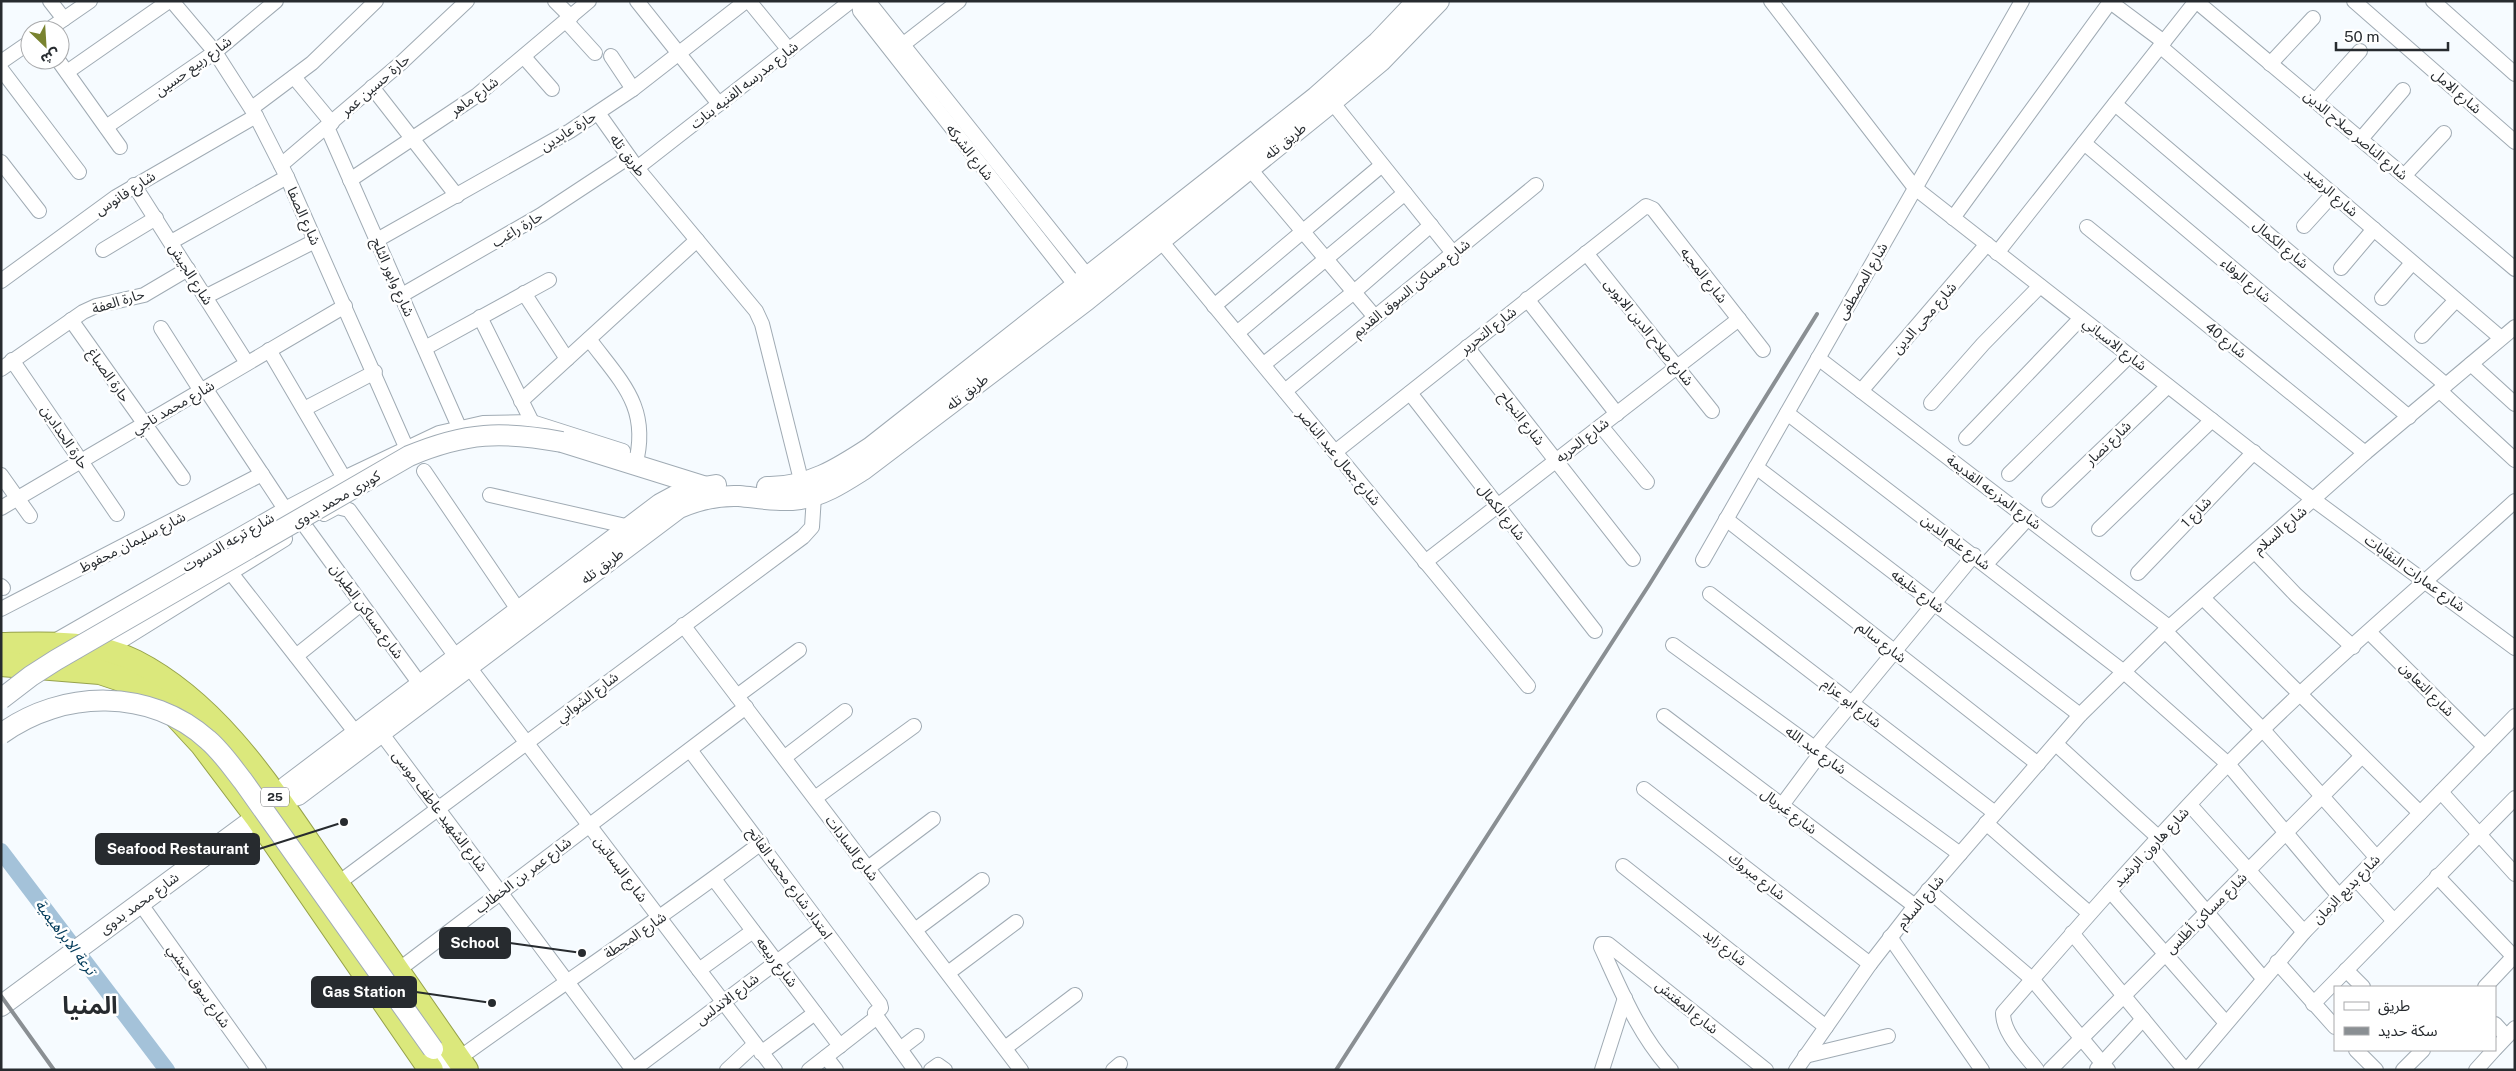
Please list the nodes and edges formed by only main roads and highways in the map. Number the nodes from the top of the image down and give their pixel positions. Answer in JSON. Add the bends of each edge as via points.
{"nodes":[{"id":1,"x":1417,"y":1,"type":"edge"},
{"id":2,"x":1439,"y":1,"type":"edge"},
{"id":3,"x":1155,"y":234,"type":"junction"},
{"id":4,"x":694,"y":493,"type":"junction"},
{"id":5,"x":1,"y":645,"type":"edge"},
{"id":6,"x":463,"y":662,"type":"junction"},
{"id":7,"x":1,"y":664,"type":"edge"},
{"id":8,"x":173,"y":698,"type":"junction"},
{"id":9,"x":1,"y":699,"type":"edge"},
{"id":10,"x":377,"y":727,"type":"junction"},
{"id":11,"x":1,"y":734,"type":"edge"},
{"id":12,"x":278,"y":801,"type":"junction"},
{"id":13,"x":257,"y":817,"type":"junction"},
{"id":14,"x":1,"y":1006,"type":"edge"},
{"id":15,"x":432,"y":1060,"type":"edge"},
{"id":16,"x":457,"y":1066,"type":"edge"}],
"edges":[{"from":1,"to":3,"type":"main road","name":"طريق تله","via":[[1378,42],[1316,98]]},
{"from":2,"to":3,"type":"main road","name":"طريق تله","via":[[1381,61],[1332,102],[1250,169]]},
{"from":3,"to":4,"type":"main road","name":"طريق تله","via":[[1087,288],[870,447],[819,478],[808,490],[772,488]]},
{"from":4,"to":6,"type":"main road","name":"طريق تله"},
{"from":4,"to":6,"type":"main road","name":"طريق تله","via":[[673,496],[630,527],[519,611]]},
{"from":4,"to":9,"type":"main road","name":"كوبرى محمد بدوى","bridge":true,"via":[[637,461],[562,442],[500,434],[468,436],[438,444],[409,456],[56,660]]},
{"from":5,"to":8,"type":"highway","number":"25","via":[[77,645],[105,651],[133,661]]},
{"from":6,"to":10,"type":"main road","name":"طريق تله"},
{"from":7,"to":8,"type":"highway","number":"25","via":[[100,672]]},
{"from":8,"to":12,"type":"highway","number":"25","via":[[222,730]]},
{"from":8,"to":13,"type":"highway","number":"25","via":[[202,744]]},
{"from":10,"to":12,"type":"main road","name":"طريق تله","via":[[298,795]]},
{"from":10,"to":12,"type":"main road","name":"طريق تله","via":[[356,734],[286,786]]},
{"from":11,"to":15,"type":"main road","bridge":true,"via":[[36,714],[96,700],[124,700],[147,706],[189,725],[210,741],[243,780]]},
{"from":12,"to":13,"type":"main road","name":"شارع محمد بدوى"},
{"from":12,"to":16,"type":"highway","number":"25","via":[[397,971]]},
{"from":13,"to":14,"type":"main road","name":"شارع محمد بدوى"},
{"from":13,"to":15,"type":"highway","number":"25"},
{"from":15,"to":16,"type":"main road"}]}
